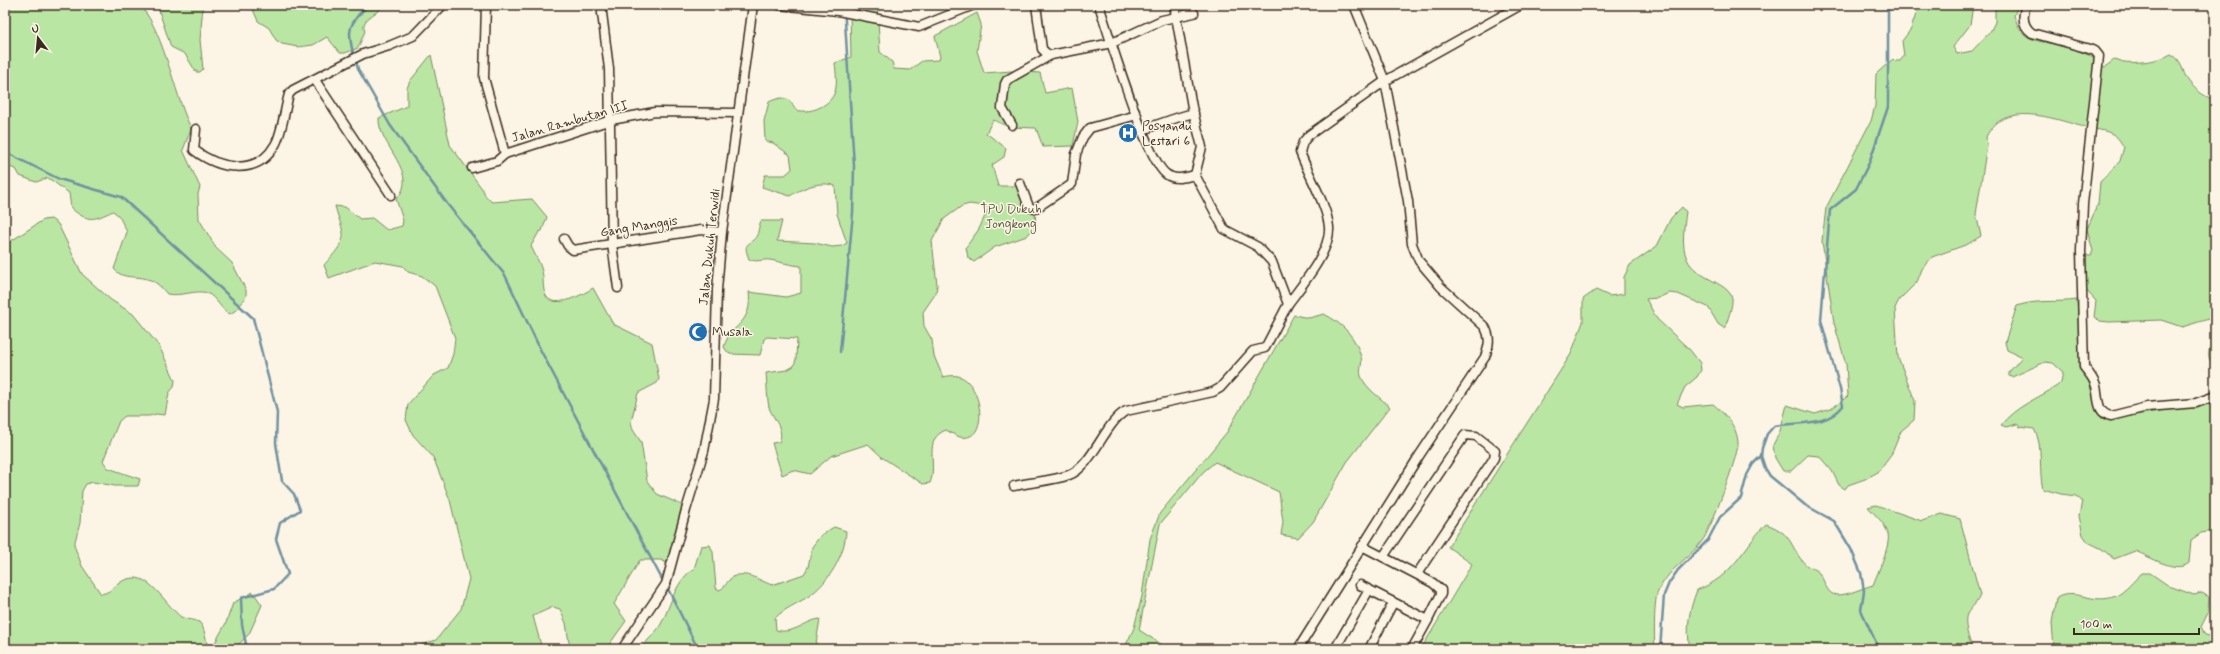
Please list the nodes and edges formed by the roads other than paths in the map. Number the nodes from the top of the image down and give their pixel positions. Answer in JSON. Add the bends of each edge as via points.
{"nodes":[{"id":1,"x":443,"y":5,"type":"edge"},
{"id":2,"x":486,"y":5,"type":"edge"},
{"id":3,"x":601,"y":5,"type":"edge"},
{"id":4,"x":753,"y":5,"type":"edge"},
{"id":5,"x":779,"y":5,"type":"edge"},
{"id":6,"x":974,"y":5,"type":"edge"},
{"id":7,"x":1036,"y":5,"type":"edge"},
{"id":8,"x":1099,"y":5,"type":"edge"},
{"id":9,"x":1174,"y":5,"type":"edge"},
{"id":10,"x":1354,"y":5,"type":"edge"},
{"id":11,"x":1521,"y":5,"type":"edge"},
{"id":12,"x":2026,"y":5,"type":"edge"},
{"id":13,"x":1194,"y":13,"type":"dead end"},
{"id":14,"x":1176,"y":17,"type":"junction"},
{"id":15,"x":1112,"y":43,"type":"junction"},
{"id":16,"x":1051,"y":55,"type":"junction"},
{"id":17,"x":315,"y":80,"type":"junction"},
{"id":18,"x":1385,"y":81,"type":"junction"},
{"id":19,"x":738,"y":113,"type":"junction"},
{"id":20,"x":1194,"y":113,"type":"junction"},
{"id":21,"x":1137,"y":115,"type":"junction"},
{"id":22,"x":611,"y":120,"type":"junction"},
{"id":23,"x":1012,"y":125,"type":"dead end"},
{"id":24,"x":196,"y":129,"type":"dead end"},
{"id":25,"x":1142,"y":130,"type":"junction"},
{"id":26,"x":505,"y":154,"type":"junction"},
{"id":27,"x":472,"y":168,"type":"dead end"},
{"id":28,"x":1195,"y":175,"type":"junction"},
{"id":29,"x":1020,"y":183,"type":"dead end"},
{"id":30,"x":391,"y":195,"type":"dead end"},
{"id":31,"x":722,"y":232,"type":"junction"},
{"id":32,"x":564,"y":239,"type":"dead end"},
{"id":33,"x":612,"y":244,"type":"junction"},
{"id":34,"x":618,"y":288,"type":"dead end"},
{"id":35,"x":1288,"y":304,"type":"junction"},
{"id":36,"x":2215,"y":396,"type":"edge"},
{"id":37,"x":1014,"y":486,"type":"dead end"},
{"id":38,"x":1362,"y":546,"type":"junction"},
{"id":39,"x":1383,"y":557,"type":"junction"},
{"id":40,"x":1417,"y":574,"type":"junction"},
{"id":41,"x":1360,"y":585,"type":"dead end"},
{"id":42,"x":1368,"y":590,"type":"junction"},
{"id":43,"x":1393,"y":603,"type":"junction"},
{"id":44,"x":1428,"y":620,"type":"junction"},
{"id":45,"x":622,"y":649,"type":"edge"},
{"id":46,"x":1298,"y":649,"type":"edge"},
{"id":47,"x":1335,"y":649,"type":"edge"},
{"id":48,"x":1369,"y":649,"type":"edge"},
{"id":49,"x":1412,"y":649,"type":"edge"}],
"edges":[{"from":1,"to":17,"type":"street","via":[[413,36],[363,54]]},
{"from":2,"to":26,"type":"street","via":[[484,78]]},
{"from":3,"to":22,"type":"street","via":[[609,69]]},
{"from":4,"to":19,"type":"street","name":"Jalan Dukuh Terwidi"},
{"from":5,"to":6,"type":"street","via":[[838,11],[919,27]]},
{"from":7,"to":16,"type":"street","via":[[1042,49]]},
{"from":8,"to":15,"type":"street"},
{"from":9,"to":14,"type":"street"},
{"from":10,"to":18,"type":"street"},
{"from":11,"to":18,"type":"street"},
{"from":12,"to":36,"type":"street","via":[[2023,14],[2026,29],[2095,51],[2099,56],[2083,204],[2081,251],[2084,367],[2093,379],[2101,410],[2111,416],[2147,408],[2196,402]]},
{"from":13,"to":14,"type":"street"},
{"from":14,"to":15,"type":"street","via":[[1149,25]]},
{"from":14,"to":20,"type":"street"},
{"from":15,"to":16,"type":"street"},
{"from":15,"to":21,"type":"street"},
{"from":16,"to":23,"type":"street","via":[[1007,80],[1002,108]]},
{"from":17,"to":24,"type":"street","via":[[289,94],[276,144],[257,163],[239,168],[220,164],[194,150]]},
{"from":17,"to":30,"type":"street"},
{"from":18,"to":35,"type":"street","via":[[1309,135],[1303,142],[1300,152],[1326,214],[1329,233],[1322,252]]},
{"from":18,"to":38,"type":"street","via":[[1408,201],[1412,244],[1419,261],[1441,288],[1485,327],[1490,344],[1485,358]]},
{"from":19,"to":22,"type":"street","name":"Jalan Rambutan III","via":[[655,112]]},
{"from":19,"to":31,"type":"street","name":"Jalan Dukuh Terwidi"},
{"from":20,"to":25,"type":"street","via":[[1175,117]]},
{"from":20,"to":28,"type":"street","via":[[1202,147]]},
{"from":21,"to":25,"type":"street"},
{"from":21,"to":29,"type":"street","via":[[1090,128],[1076,154],[1072,184],[1035,209],[1029,208]]},
{"from":22,"to":26,"type":"street","name":"Jalan Rambutan III"},
{"from":22,"to":33,"type":"street"},
{"from":25,"to":28,"type":"street","via":[[1156,160],[1166,174],[1178,178]]},
{"from":26,"to":27,"type":"street","name":"Jalan Rambutan III","via":[[497,160]]},
{"from":28,"to":35,"type":"street","via":[[1224,229],[1258,247],[1272,262]]},
{"from":31,"to":33,"type":"street","name":"Gang Manggis","via":[[701,230]]},
{"from":31,"to":45,"type":"street","name":"Jalan Dukuh Terwidi","via":[[716,298],[714,399],[704,452],[665,586]]},
{"from":32,"to":33,"type":"street","name":"Gang Manggis","via":[[573,250]]},
{"from":33,"to":34,"type":"street"},
{"from":35,"to":37,"type":"street","via":[[1265,348],[1253,351],[1220,388],[1213,392],[1126,411],[1119,416],[1088,458],[1070,475]]},
{"from":38,"to":39,"type":"street"},
{"from":38,"to":46,"type":"street"},
{"from":39,"to":40,"type":"street"},
{"from":39,"to":40,"type":"street","via":[[1465,435],[1476,436],[1495,451],[1494,458]]},
{"from":40,"to":44,"type":"street","via":[[1433,583],[1441,594]]},
{"from":41,"to":42,"type":"street"},
{"from":42,"to":43,"type":"street"},
{"from":42,"to":47,"type":"street"},
{"from":43,"to":44,"type":"street"},
{"from":43,"to":48,"type":"street"},
{"from":44,"to":49,"type":"street"}]}
